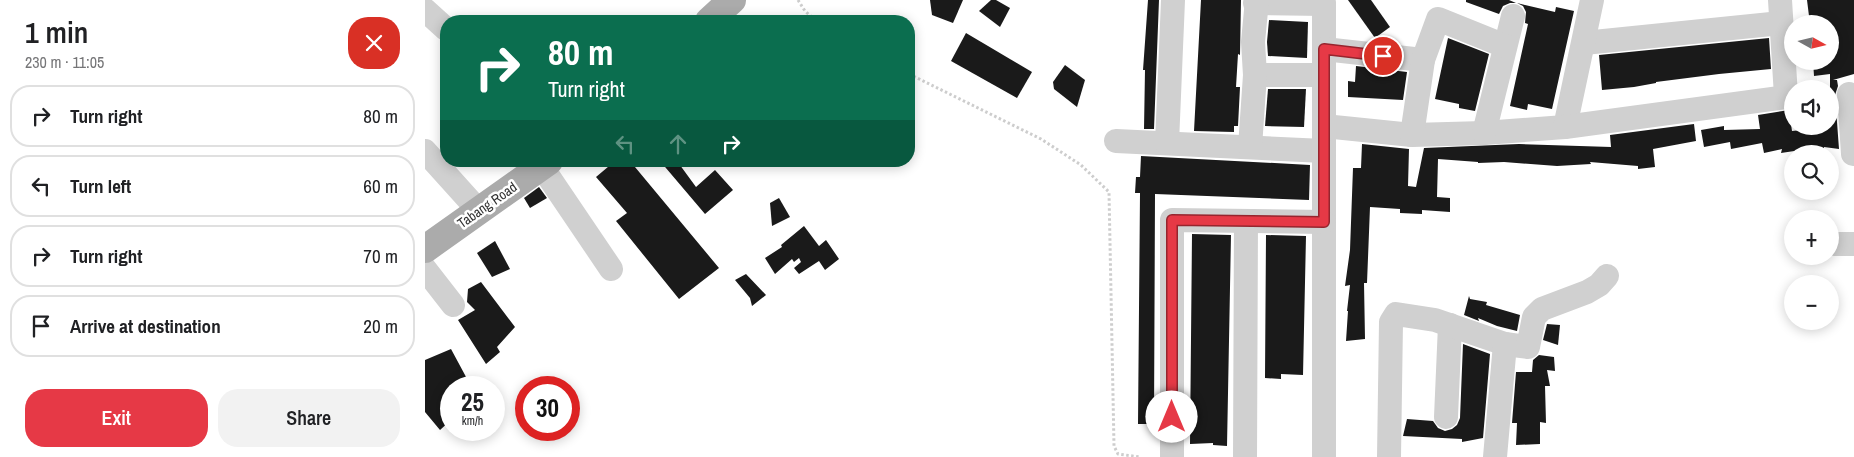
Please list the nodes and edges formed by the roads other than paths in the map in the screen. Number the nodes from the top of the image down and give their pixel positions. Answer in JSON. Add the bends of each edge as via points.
{"nodes":[{"id":1,"x":732,"y":0,"type":"edge"},
{"id":2,"x":1173,"y":0,"type":"edge"},
{"id":3,"x":1592,"y":0,"type":"edge"},
{"id":4,"x":1256,"y":2,"type":"edge"},
{"id":5,"x":1322,"y":2,"type":"edge"},
{"id":6,"x":425,"y":10,"type":"edge"},
{"id":7,"x":1780,"y":11,"type":"edge"},
{"id":8,"x":716,"y":15,"type":"edge"},
{"id":9,"x":1513,"y":16,"type":"dead end"},
{"id":10,"x":440,"y":23,"type":"edge"},
{"id":11,"x":1583,"y":43,"type":"junction"},
{"id":12,"x":1505,"y":46,"type":"junction"},
{"id":13,"x":1324,"y":49,"type":"junction"},
{"id":14,"x":1423,"y":60,"type":"junction"},
{"id":15,"x":1255,"y":75,"type":"junction"},
{"id":16,"x":1324,"y":76,"type":"junction"},
{"id":17,"x":1787,"y":80,"type":"edge"},
{"id":18,"x":1844,"y":94,"type":"edge"},
{"id":19,"x":1784,"y":97,"type":"edge"},
{"id":20,"x":1324,"y":126,"type":"junction"},
{"id":21,"x":1565,"y":128,"type":"junction"},
{"id":22,"x":1484,"y":133,"type":"junction"},
{"id":23,"x":1412,"y":135,"type":"junction"},
{"id":24,"x":1116,"y":141,"type":"dead end"},
{"id":25,"x":1167,"y":143,"type":"junction"},
{"id":26,"x":1250,"y":147,"type":"junction"},
{"id":27,"x":425,"y":151,"type":"edge"},
{"id":28,"x":1324,"y":151,"type":"junction"},
{"id":29,"x":1853,"y":154,"type":"edge"},
{"id":30,"x":541,"y":167,"type":"edge"},
{"id":31,"x":547,"y":167,"type":"edge"},
{"id":32,"x":479,"y":211,"type":"junction"},
{"id":33,"x":1246,"y":221,"type":"junction"},
{"id":34,"x":1324,"y":222,"type":"junction"},
{"id":35,"x":425,"y":249,"type":"edge"},
{"id":36,"x":425,"y":269,"type":"edge"},
{"id":37,"x":611,"y":269,"type":"dead end"},
{"id":38,"x":1607,"y":276,"type":"dead end"},
{"id":39,"x":453,"y":305,"type":"dead end"},
{"id":40,"x":1450,"y":325,"type":"junction"},
{"id":41,"x":1505,"y":344,"type":"junction"},
{"id":42,"x":1446,"y":417,"type":"dead end"},
{"id":43,"x":1172,"y":457,"type":"edge"},
{"id":44,"x":1245,"y":457,"type":"edge"},
{"id":45,"x":1324,"y":457,"type":"edge"},
{"id":46,"x":1389,"y":457,"type":"edge"},
{"id":47,"x":1495,"y":457,"type":"edge"}],
"edges":[{"from":1,"to":8,"type":"main road"},
{"from":2,"to":25,"type":"street"},
{"from":3,"to":11,"type":"street"},
{"from":4,"to":5,"type":"street"},
{"from":4,"to":15,"type":"street"},
{"from":5,"to":13,"type":"street"},
{"from":6,"to":10,"type":"street"},
{"from":7,"to":11,"type":"street"},
{"from":7,"to":17,"type":"street"},
{"from":9,"to":12,"type":"street"},
{"from":11,"to":21,"type":"street"},
{"from":12,"to":14,"type":"street","via":[[1438,20]]},
{"from":12,"to":22,"type":"street"},
{"from":13,"to":14,"type":"street"},
{"from":13,"to":16,"type":"street"},
{"from":14,"to":23,"type":"street"},
{"from":15,"to":16,"type":"street"},
{"from":15,"to":26,"type":"street"},
{"from":16,"to":20,"type":"street"},
{"from":18,"to":29,"type":"street"},
{"from":19,"to":21,"type":"street"},
{"from":20,"to":23,"type":"street"},
{"from":20,"to":28,"type":"street"},
{"from":21,"to":22,"type":"street"},
{"from":22,"to":23,"type":"street"},
{"from":24,"to":25,"type":"street"},
{"from":25,"to":26,"type":"street"},
{"from":26,"to":28,"type":"street"},
{"from":27,"to":32,"type":"street"},
{"from":28,"to":34,"type":"street"},
{"from":30,"to":32,"type":"main road","name":"Tabang Road"},
{"from":31,"to":37,"type":"street"},
{"from":32,"to":35,"type":"main road","name":"Tabang Road"},
{"from":33,"to":34,"type":"street"},
{"from":33,"to":43,"type":"street","via":[[1172,220]]},
{"from":33,"to":44,"type":"street"},
{"from":34,"to":45,"type":"street"},
{"from":36,"to":39,"type":"street"},
{"from":38,"to":41,"type":"street","via":[[1587,292],[1542,309],[1533,317],[1528,347]]},
{"from":40,"to":41,"type":"street"},
{"from":40,"to":42,"type":"street"},
{"from":40,"to":46,"type":"street","via":[[1406,314],[1396,314],[1391,322]]},
{"from":41,"to":47,"type":"street"}]}
